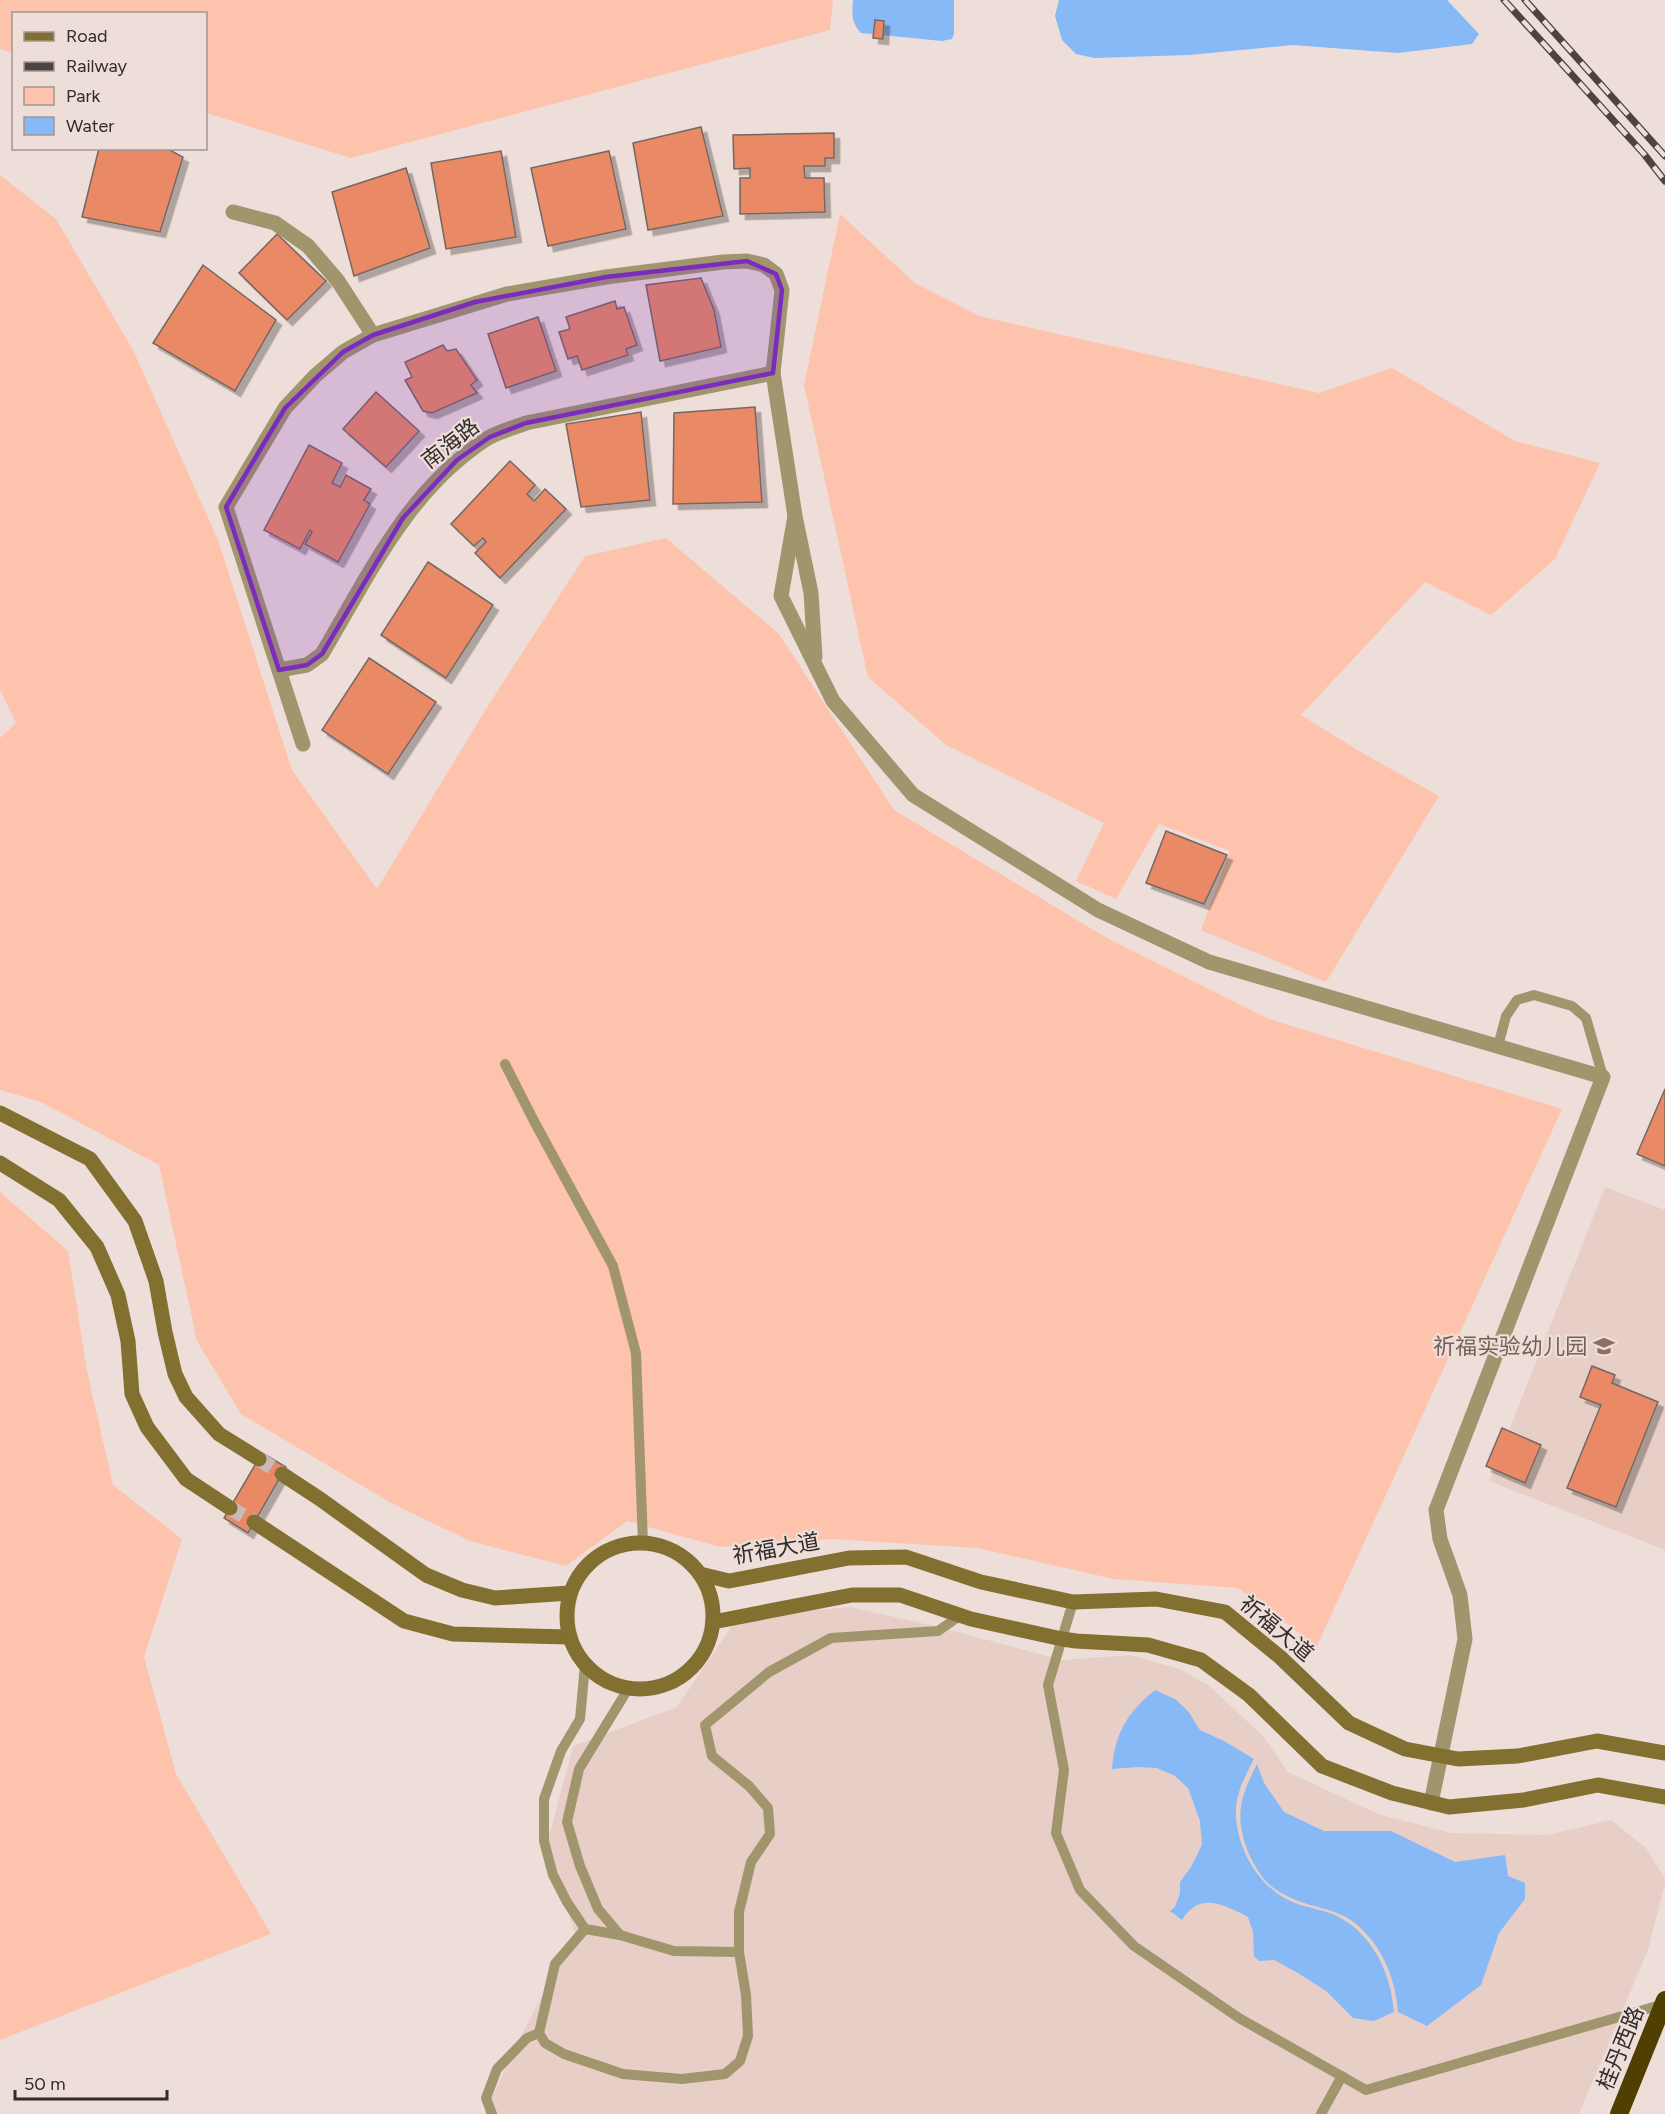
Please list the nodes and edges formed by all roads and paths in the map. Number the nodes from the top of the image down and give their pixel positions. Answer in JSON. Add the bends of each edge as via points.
{"nodes":[{"id":1,"x":233,"y":212,"type":"dead end"},
{"id":2,"x":373,"y":335,"type":"junction"},
{"id":3,"x":772,"y":372,"type":"junction"},
{"id":4,"x":795,"y":516,"type":"junction"},
{"id":5,"x":815,"y":663,"type":"junction"},
{"id":6,"x":279,"y":670,"type":"junction"},
{"id":7,"x":303,"y":744,"type":"dead end"},
{"id":8,"x":1498,"y":1046,"type":"junction"},
{"id":9,"x":505,"y":1064,"type":"dead end"},
{"id":10,"x":1603,"y":1077,"type":"junction"},
{"id":11,"x":0,"y":1113,"type":"edge"},
{"id":12,"x":0,"y":1163,"type":"edge"},
{"id":13,"x":259,"y":1460,"type":"tunnel mouth"},
{"id":14,"x":282,"y":1474,"type":"tunnel mouth"},
{"id":15,"x":230,"y":1508,"type":"tunnel mouth"},
{"id":16,"x":254,"y":1522,"type":"tunnel mouth"},
{"id":17,"x":643,"y":1544,"type":"junction"},
{"id":18,"x":700,"y":1574,"type":"junction"},
{"id":19,"x":570,"y":1593,"type":"junction"},
{"id":20,"x":1073,"y":1602,"type":"junction"},
{"id":21,"x":961,"y":1615,"type":"junction"},
{"id":22,"x":713,"y":1622,"type":"junction"},
{"id":23,"x":570,"y":1637,"type":"junction"},
{"id":24,"x":1062,"y":1639,"type":"junction"},
{"id":25,"x":585,"y":1665,"type":"junction"},
{"id":26,"x":628,"y":1689,"type":"junction"},
{"id":27,"x":1665,"y":1753,"type":"edge"},
{"id":28,"x":1441,"y":1756,"type":"junction"},
{"id":29,"x":1665,"y":1797,"type":"edge"},
{"id":30,"x":1431,"y":1803,"type":"junction"},
{"id":31,"x":585,"y":1929,"type":"junction"},
{"id":32,"x":620,"y":1935,"type":"junction"},
{"id":33,"x":739,"y":1952,"type":"junction"},
{"id":34,"x":1664,"y":2002,"type":"edge"},
{"id":35,"x":539,"y":2032,"type":"junction"},
{"id":36,"x":1342,"y":2076,"type":"junction"},
{"id":37,"x":492,"y":2114,"type":"edge"},
{"id":38,"x":1321,"y":2114,"type":"edge"},
{"id":39,"x":1619,"y":2114,"type":"edge"}],
"edges":[{"from":1,"to":2,"type":"street","via":[[275,223],[308,246],[338,281]]},
{"from":2,"to":3,"type":"street","via":[[507,294],[606,277],[747,261],[764,265],[777,274],[782,290]]},
{"from":2,"to":6,"type":"street","via":[[343,352],[285,408],[226,507]]},
{"from":3,"to":4,"type":"street"},
{"from":3,"to":6,"type":"street","name":"南海路","via":[[526,423],[490,437],[457,460],[403,518],[322,654],[307,665]]},
{"from":4,"to":5,"type":"street","via":[[811,593]]},
{"from":4,"to":5,"type":"street","via":[[781,596]]},
{"from":5,"to":8,"type":"street","via":[[833,701],[913,795],[1098,910],[1209,962]]},
{"from":6,"to":7,"type":"street"},
{"from":8,"to":10,"type":"street"},
{"from":8,"to":10,"type":"lane","via":[[1506,1016],[1517,1000],[1534,995],[1572,1006],[1586,1018]]},
{"from":9,"to":17,"type":"lane","via":[[613,1266],[636,1353]]},
{"from":10,"to":28,"type":"street","via":[[1436,1510],[1440,1539],[1460,1595],[1465,1639]]},
{"from":11,"to":13,"type":"street","via":[[90,1160],[135,1221],[156,1281],[175,1374],[186,1397],[219,1434]]},
{"from":12,"to":15,"type":"street","via":[[59,1200],[98,1247],[118,1295],[128,1341],[132,1394],[147,1427],[186,1479]]},
{"from":14,"to":19,"type":"street","via":[[426,1575],[495,1598]]},
{"from":16,"to":23,"type":"street","via":[[404,1621],[453,1634]]},
{"from":17,"to":18,"type":"street","via":[[659,1545],[682,1556]]},
{"from":17,"to":19,"type":"street","via":[[609,1550],[582,1571]]},
{"from":18,"to":20,"type":"street","name":"祈福大道","via":[[729,1581],[849,1558],[906,1557],[981,1582]]},
{"from":18,"to":22,"type":"street","via":[[711,1597]]},
{"from":19,"to":23,"type":"street"},
{"from":20,"to":24,"type":"lane"},
{"from":20,"to":28,"type":"street","name":"祈福大道","via":[[1156,1599],[1225,1612],[1280,1657],[1349,1723],[1405,1749]]},
{"from":21,"to":22,"type":"street","via":[[900,1595],[852,1595]]},
{"from":21,"to":24,"type":"street"},
{"from":21,"to":33,"type":"lane","via":[[938,1630],[831,1638],[769,1672],[705,1725],[712,1756],[749,1786],[768,1808],[770,1834],[751,1862],[739,1912]]},
{"from":22,"to":26,"type":"street","via":[[698,1661],[680,1678],[656,1688]]},
{"from":23,"to":25,"type":"street"},
{"from":24,"to":30,"type":"street","via":[[1148,1645],[1200,1660],[1249,1695],[1322,1766],[1392,1793]]},
{"from":24,"to":36,"type":"lane","via":[[1048,1685],[1064,1770],[1056,1833],[1080,1890],[1134,1946],[1239,2018]]},
{"from":25,"to":26,"type":"street","via":[[605,1681]]},
{"from":25,"to":31,"type":"lane","via":[[580,1719],[561,1751],[544,1799],[544,1841],[554,1875]]},
{"from":26,"to":32,"type":"lane","via":[[579,1769],[567,1822],[598,1909]]},
{"from":27,"to":28,"type":"street","name":"祈福大道","via":[[1597,1741],[1518,1756]]},
{"from":28,"to":30,"type":"street"},
{"from":29,"to":30,"type":"street","via":[[1598,1785],[1524,1800],[1449,1807]]},
{"from":31,"to":32,"type":"lane"},
{"from":31,"to":35,"type":"lane","via":[[555,1964]]},
{"from":32,"to":33,"type":"lane","via":[[674,1951]]},
{"from":33,"to":35,"type":"lane","via":[[748,2037],[740,2061],[725,2074],[682,2079],[623,2074],[564,2054],[545,2043]]},
{"from":34,"to":36,"type":"lane","via":[[1366,2090]]},
{"from":34,"to":39,"type":"highway","name":"桂丹西路"},
{"from":35,"to":37,"type":"lane","via":[[527,2038],[497,2069],[486,2098]]},
{"from":36,"to":38,"type":"lane"}]}
